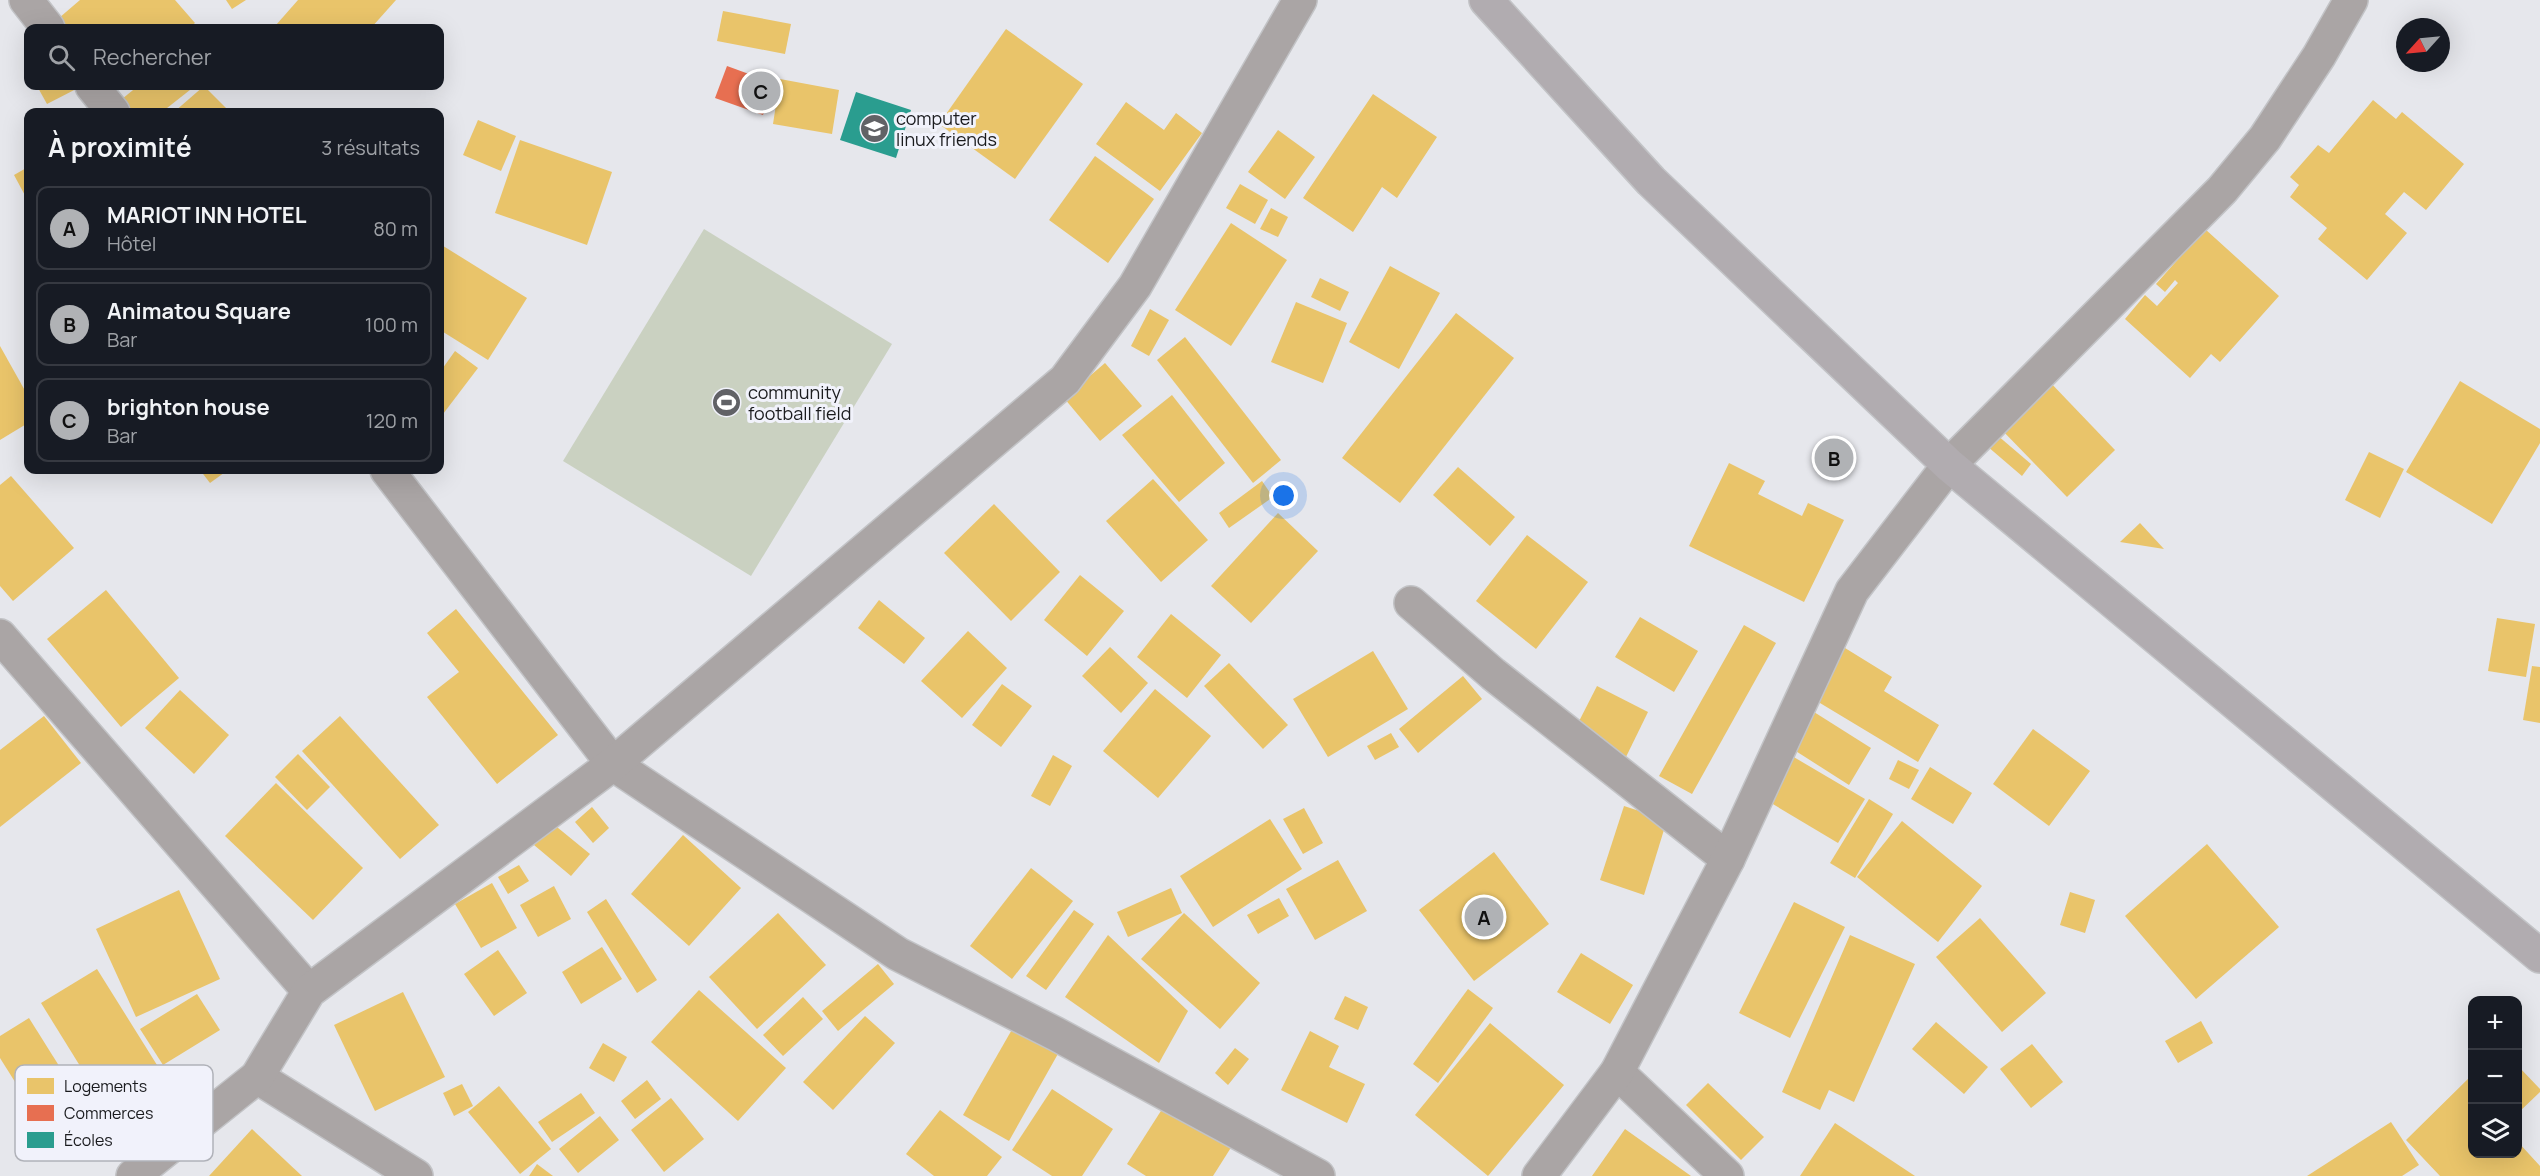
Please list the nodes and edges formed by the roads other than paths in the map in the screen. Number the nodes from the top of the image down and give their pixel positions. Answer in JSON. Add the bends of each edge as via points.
{"nodes":[{"id":1,"x":26,"y":0,"type":"edge"},
{"id":2,"x":1300,"y":0,"type":"edge"},
{"id":3,"x":1486,"y":0,"type":"edge"},
{"id":4,"x":2351,"y":0,"type":"edge"},
{"id":5,"x":45,"y":24,"type":"edge"},
{"id":6,"x":95,"y":90,"type":"edge"},
{"id":7,"x":110,"y":108,"type":"edge"},
{"id":8,"x":1949,"y":465,"type":"junction"},
{"id":9,"x":390,"y":474,"type":"edge"},
{"id":10,"x":1411,"y":603,"type":"dead end"},
{"id":11,"x":0,"y":636,"type":"edge"},
{"id":12,"x":613,"y":764,"type":"junction"},
{"id":13,"x":1728,"y":859,"type":"junction"},
{"id":14,"x":2540,"y":956,"type":"edge"},
{"id":15,"x":309,"y":991,"type":"junction"},
{"id":16,"x":1617,"y":1072,"type":"junction"},
{"id":17,"x":257,"y":1077,"type":"junction"},
{"id":18,"x":213,"y":1112,"type":"edge"},
{"id":19,"x":153,"y":1161,"type":"edge"},
{"id":20,"x":134,"y":1176,"type":"edge"},
{"id":21,"x":416,"y":1176,"type":"edge"},
{"id":22,"x":1318,"y":1176,"type":"edge"},
{"id":23,"x":1539,"y":1176,"type":"edge"},
{"id":24,"x":1727,"y":1176,"type":"edge"}],
"edges":[{"from":1,"to":5,"type":"street"},
{"from":2,"to":12,"type":"street","via":[[1135,286],[1065,380]]},
{"from":3,"to":8,"type":"highway","via":[[1651,181]]},
{"from":4,"to":8,"type":"street","via":[[2265,138],[2222,190]]},
{"from":6,"to":7,"type":"street"},
{"from":8,"to":13,"type":"street","via":[[1852,591]]},
{"from":8,"to":14,"type":"highway"},
{"from":9,"to":12,"type":"street"},
{"from":10,"to":13,"type":"street","via":[[1493,674]]},
{"from":11,"to":15,"type":"street"},
{"from":12,"to":15,"type":"street"},
{"from":12,"to":22,"type":"street","via":[[898,954],[1056,1034]]},
{"from":13,"to":16,"type":"street"},
{"from":15,"to":17,"type":"street"},
{"from":16,"to":23,"type":"street"},
{"from":16,"to":24,"type":"street"},
{"from":17,"to":18,"type":"street"},
{"from":17,"to":21,"type":"street"},
{"from":19,"to":20,"type":"street"}]}
